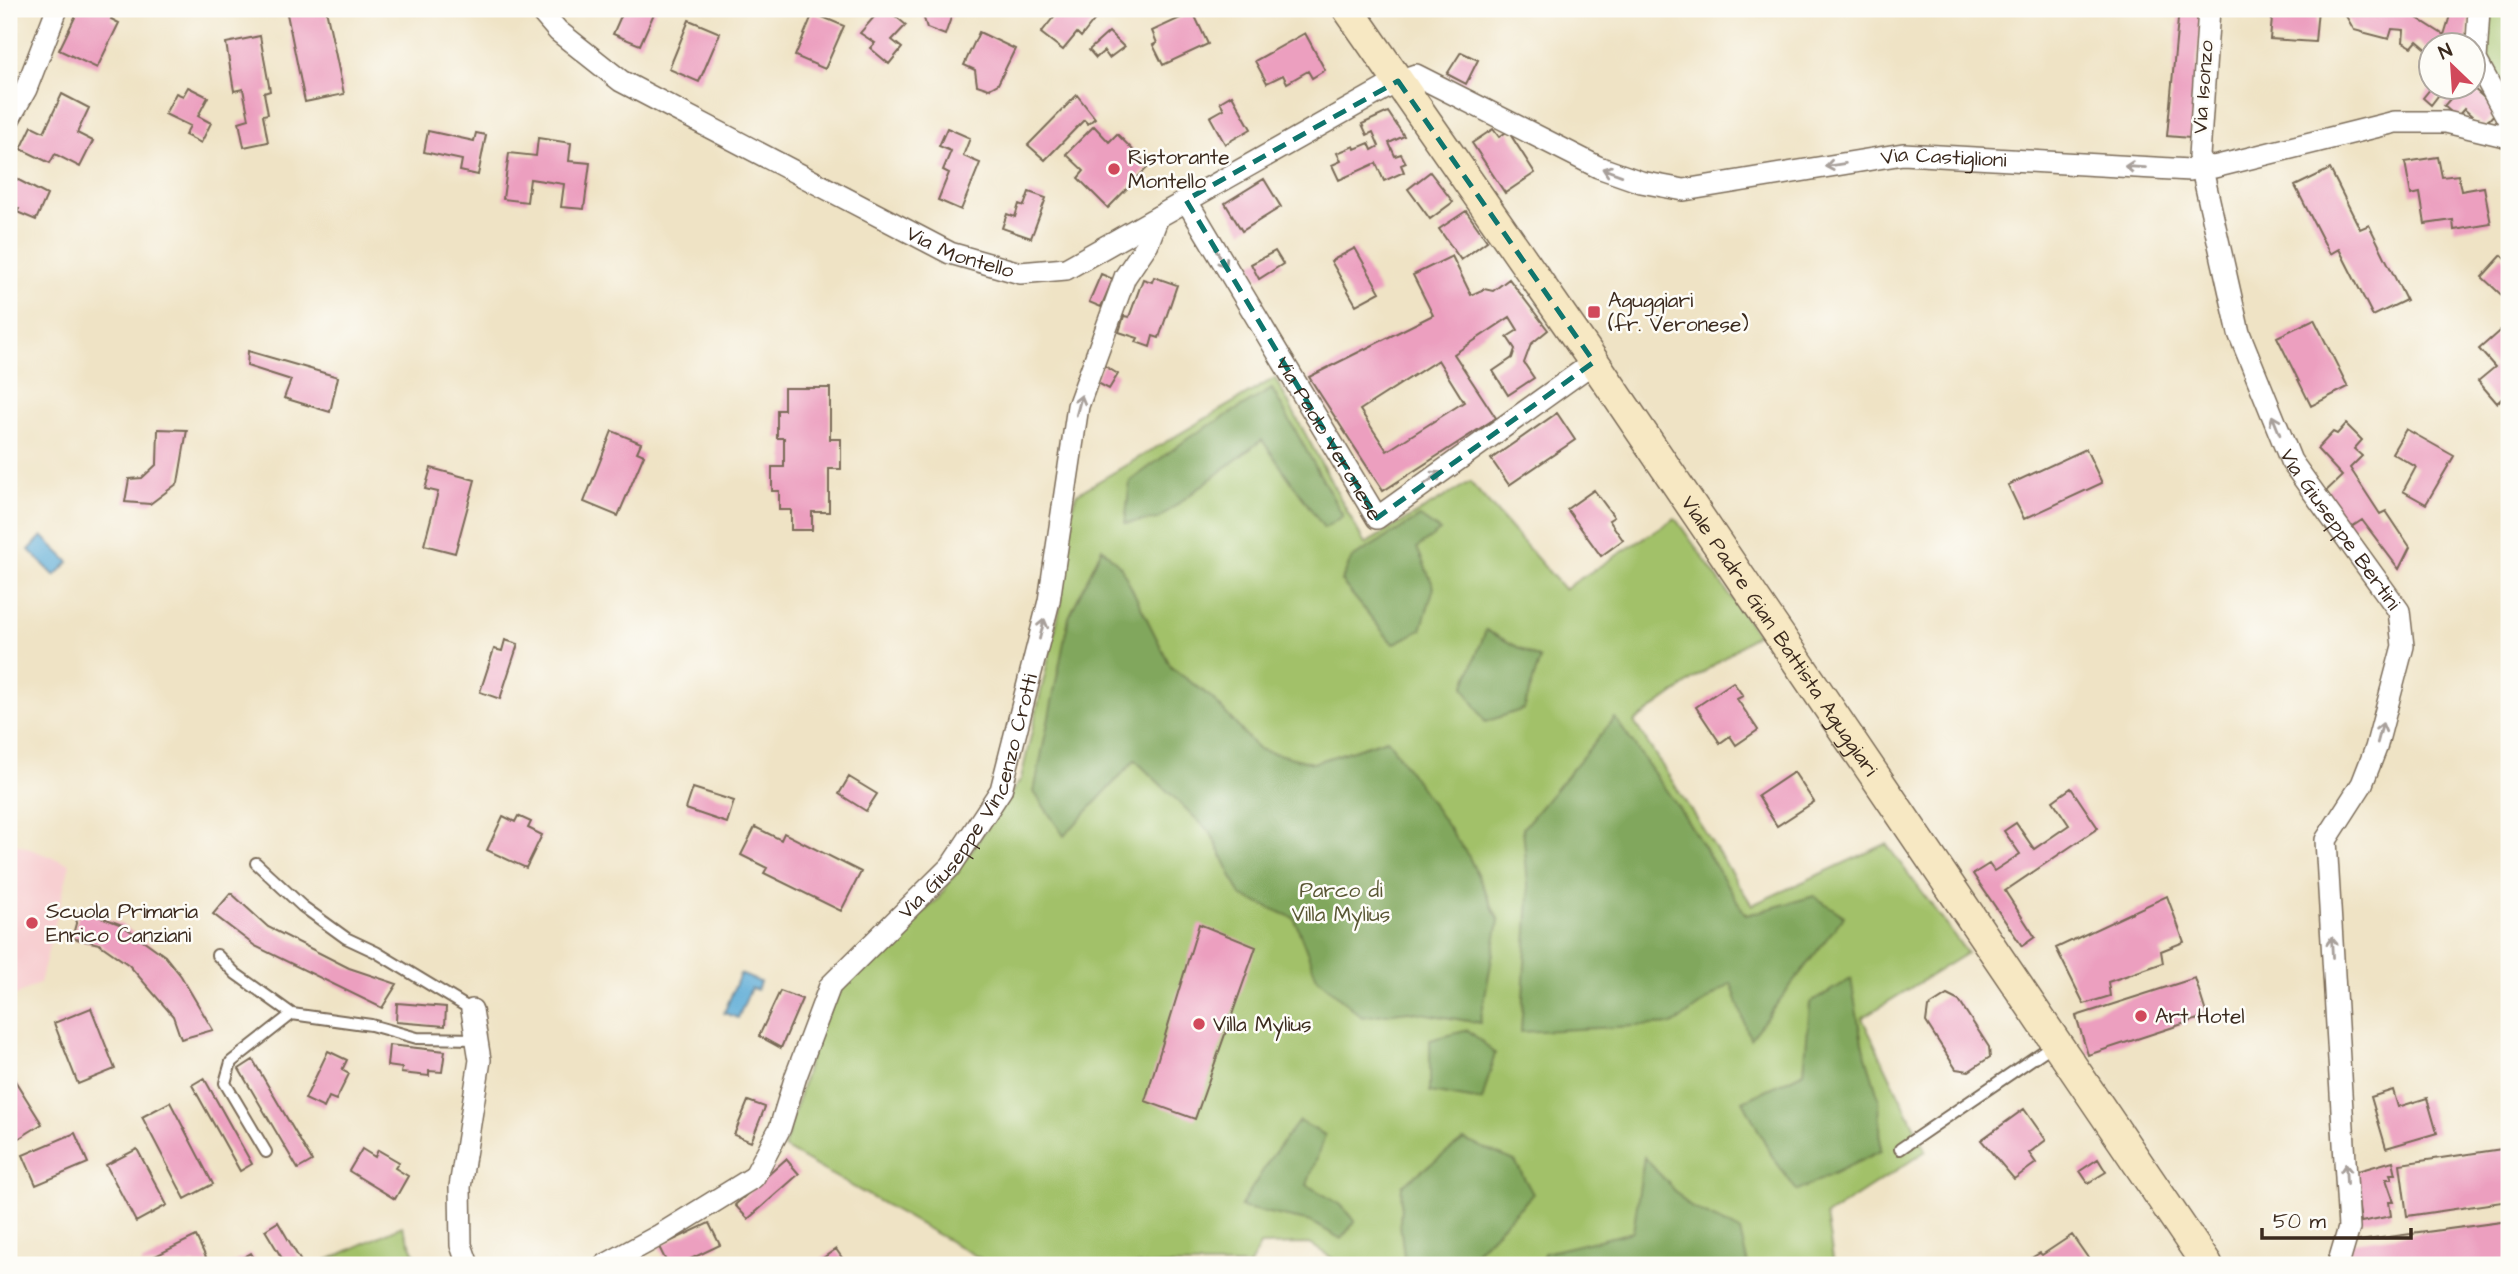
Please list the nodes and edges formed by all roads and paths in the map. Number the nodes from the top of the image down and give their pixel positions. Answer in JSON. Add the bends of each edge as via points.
{"nodes":[{"id":1,"x":57,"y":9,"type":"edge"},
{"id":2,"x":539,"y":9,"type":"edge"},
{"id":3,"x":1348,"y":9,"type":"edge"},
{"id":4,"x":2209,"y":9,"type":"edge"},
{"id":5,"x":2479,"y":9,"type":"edge"},
{"id":6,"x":1398,"y":81,"type":"junction"},
{"id":7,"x":9,"y":119,"type":"edge"},
{"id":8,"x":2509,"y":121,"type":"edge"},
{"id":9,"x":2509,"y":137,"type":"edge"},
{"id":10,"x":2202,"y":165,"type":"junction"},
{"id":11,"x":1186,"y":200,"type":"junction"},
{"id":12,"x":1158,"y":217,"type":"junction"},
{"id":13,"x":1594,"y":362,"type":"junction"},
{"id":14,"x":256,"y":863,"type":"dead end"},
{"id":15,"x":217,"y":955,"type":"dead end"},
{"id":16,"x":472,"y":1010,"type":"joint"},
{"id":17,"x":292,"y":1014,"type":"junction"},
{"id":18,"x":477,"y":1039,"type":"junction"},
{"id":19,"x":2056,"y":1043,"type":"junction"},
{"id":20,"x":1900,"y":1149,"type":"dead end"},
{"id":21,"x":266,"y":1152,"type":"dead end"},
{"id":22,"x":468,"y":1265,"type":"edge"},
{"id":23,"x":605,"y":1265,"type":"edge"},
{"id":24,"x":2207,"y":1265,"type":"edge"},
{"id":25,"x":2338,"y":1265,"type":"edge"}],
"edges":[{"from":1,"to":7,"type":"street","via":[[26,89]]},
{"from":2,"to":12,"type":"street","name":"Via Montello","via":[[558,31],[621,81],[950,253],[1020,273],[1066,269]]},
{"from":3,"to":6,"type":"main road","name":"Viale Padre Gian Battista Aguggiari"},
{"from":4,"to":10,"type":"street","name":"Via Isonzo","via":[[2198,132]]},
{"from":5,"to":8,"type":"street","via":[[2476,60]]},
{"from":10,"to":6,"type":"street","name":"Via Castiglioni","one_way":true,"via":[[2190,170],[1903,154],[1684,190],[1598,167],[1416,75]]},
{"from":6,"to":11,"type":"street","name":"Via Montello"},
{"from":6,"to":13,"type":"main road","name":"Viale Padre Gian Battista Aguggiari"},
{"from":9,"to":10,"type":"street","name":"Via Castiglioni","via":[[2446,122],[2395,122],[2214,167]]},
{"from":25,"to":10,"type":"street","name":"Via Giuseppe Bertini","one_way":true,"via":[[2349,1228],[2326,840],[2362,784],[2376,748],[2403,646],[2399,611],[2291,461],[2239,333]]},
{"from":11,"to":12,"type":"street","name":"Via Montello"},
{"from":11,"to":13,"type":"street","name":"Via Paolo Veronese","one_way":true,"via":[[1377,519]]},
{"from":23,"to":12,"type":"street","name":"Via Giuseppe Vincenzo Crotti","one_way":true,"via":[[754,1177],[780,1128],[830,986],[951,866],[1001,790],[1049,601],[1078,406],[1125,277],[1148,243]]},
{"from":13,"to":19,"type":"main road","name":"Viale Padre Gian Battista Aguggiari"},
{"from":14,"to":16,"type":"lane","via":[[302,906],[346,938]]},
{"from":15,"to":17,"type":"lane"},
{"from":16,"to":18,"type":"street"},
{"from":17,"to":18,"type":"lane","via":[[371,1025],[417,1038]]},
{"from":17,"to":21,"type":"lane","via":[[231,1062],[225,1083]]},
{"from":18,"to":22,"type":"street","via":[[480,1060],[460,1187],[461,1245]]},
{"from":19,"to":20,"type":"lane"},
{"from":19,"to":24,"type":"main road","name":"Viale Padre Gian Battista Aguggiari"}]}
